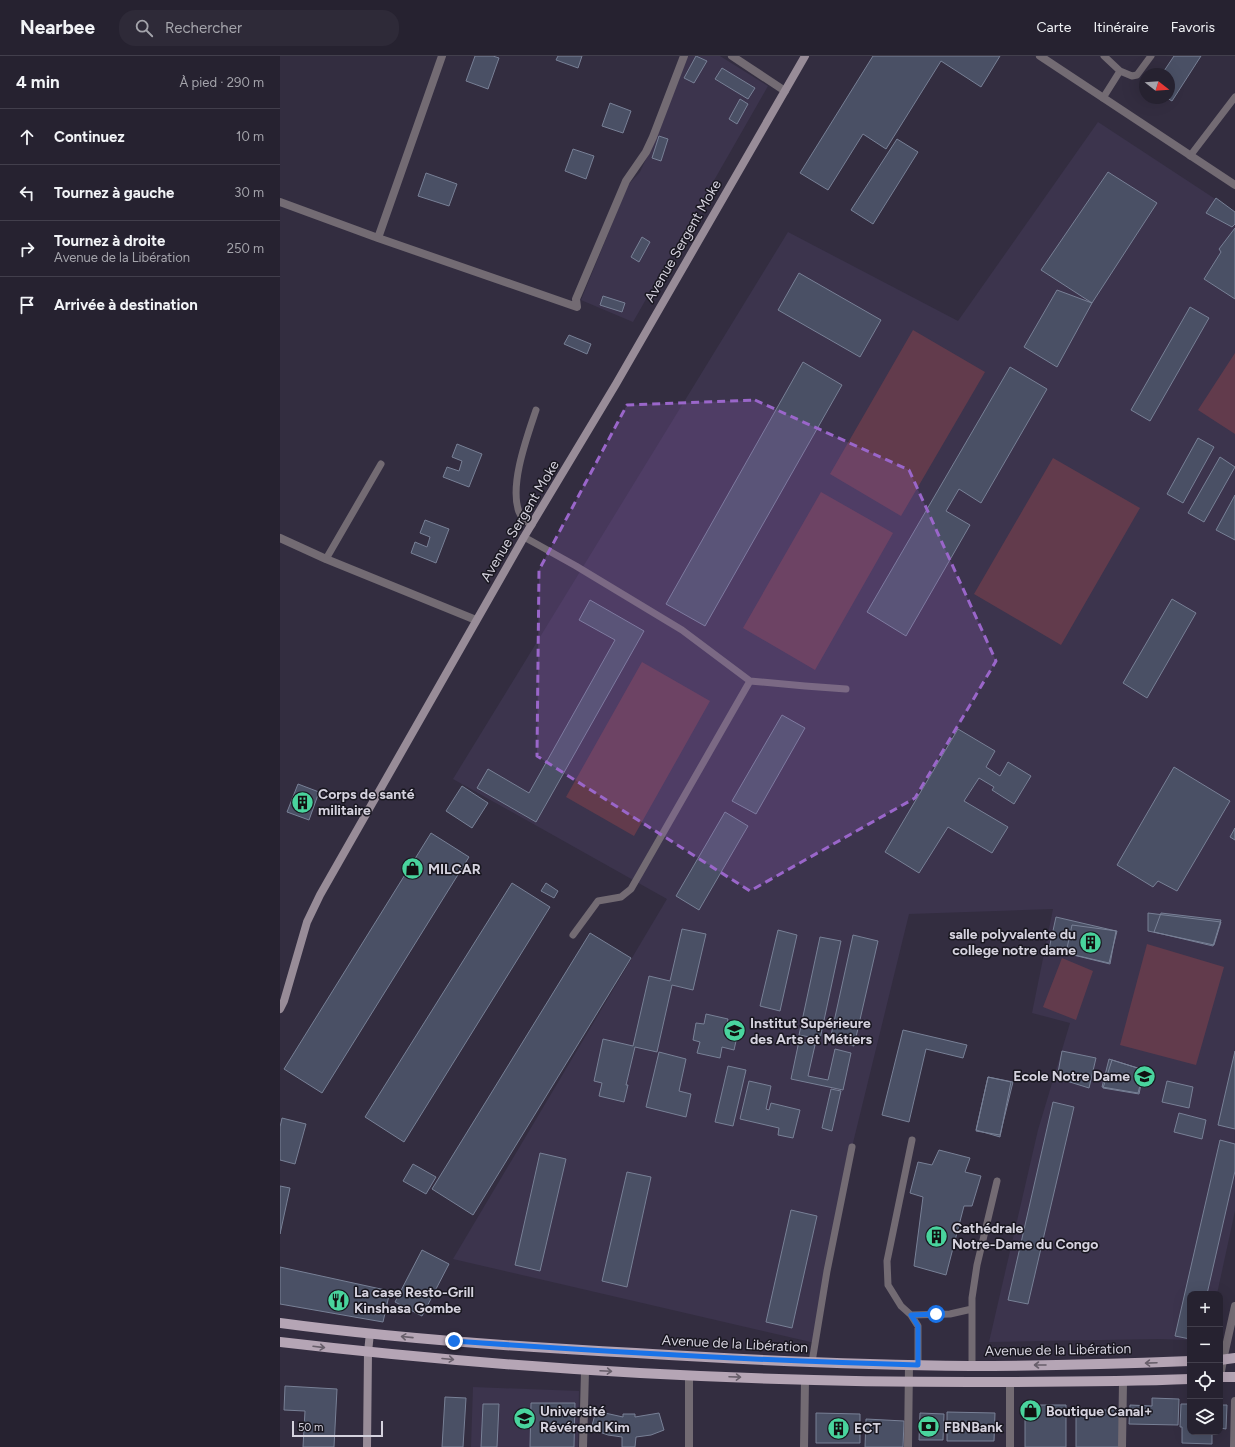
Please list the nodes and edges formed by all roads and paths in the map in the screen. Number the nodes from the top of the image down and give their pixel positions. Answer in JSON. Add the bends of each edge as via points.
{"nodes":[{"id":1,"x":442,"y":56,"type":"edge"},
{"id":2,"x":684,"y":56,"type":"edge"},
{"id":3,"x":732,"y":56,"type":"edge"},
{"id":4,"x":805,"y":56,"type":"edge"},
{"id":5,"x":1040,"y":56,"type":"edge"},
{"id":6,"x":1104,"y":56,"type":"edge"},
{"id":7,"x":1150,"y":56,"type":"edge"},
{"id":8,"x":1120,"y":71,"type":"junction"},
{"id":9,"x":785,"y":91,"type":"junction"},
{"id":10,"x":1235,"y":97,"type":"edge"},
{"id":11,"x":1103,"y":98,"type":"junction"},
{"id":12,"x":1190,"y":156,"type":"junction"},
{"id":13,"x":1235,"y":185,"type":"edge"},
{"id":14,"x":280,"y":202,"type":"edge"},
{"id":15,"x":378,"y":238,"type":"junction"},
{"id":16,"x":536,"y":410,"type":"dead end"},
{"id":17,"x":381,"y":464,"type":"dead end"},
{"id":18,"x":532,"y":525,"type":"junction"},
{"id":19,"x":524,"y":537,"type":"junction"},
{"id":20,"x":280,"y":538,"type":"edge"},
{"id":21,"x":326,"y":558,"type":"junction"},
{"id":22,"x":476,"y":620,"type":"junction"},
{"id":23,"x":750,"y":681,"type":"junction"},
{"id":24,"x":846,"y":689,"type":"dead end"},
{"id":25,"x":573,"y":935,"type":"dead end"},
{"id":26,"x":280,"y":1010,"type":"edge"},
{"id":27,"x":912,"y":1140,"type":"dead end"},
{"id":28,"x":852,"y":1147,"type":"dead end"},
{"id":29,"x":996,"y":1181,"type":"dead end"},
{"id":30,"x":1235,"y":1306,"type":"edge"},
{"id":31,"x":972,"y":1309,"type":"junction"},
{"id":32,"x":911,"y":1315,"type":"junction"},
{"id":33,"x":280,"y":1323,"type":"edge"},
{"id":34,"x":370,"y":1333,"type":"junction"},
{"id":35,"x":280,"y":1342,"type":"edge"},
{"id":36,"x":368,"y":1352,"type":"junction"},
{"id":37,"x":1223,"y":1352,"type":"edge"},
{"id":38,"x":1235,"y":1358,"type":"edge"},
{"id":39,"x":1223,"y":1360,"type":"edge"},
{"id":40,"x":812,"y":1362,"type":"junction"},
{"id":41,"x":1187,"y":1362,"type":"edge"},
{"id":42,"x":914,"y":1365,"type":"junction"},
{"id":43,"x":972,"y":1366,"type":"junction"},
{"id":44,"x":585,"y":1370,"type":"junction"},
{"id":45,"x":689,"y":1375,"type":"junction"},
{"id":46,"x":1223,"y":1377,"type":"edge"},
{"id":47,"x":1235,"y":1377,"type":"edge"},
{"id":48,"x":1187,"y":1379,"type":"edge"},
{"id":49,"x":805,"y":1380,"type":"junction"},
{"id":50,"x":909,"y":1382,"type":"junction"},
{"id":51,"x":1010,"y":1382,"type":"junction"},
{"id":52,"x":1123,"y":1382,"type":"junction"},
{"id":53,"x":1235,"y":1401,"type":"edge"},
{"id":54,"x":367,"y":1447,"type":"edge"},
{"id":55,"x":584,"y":1447,"type":"edge"},
{"id":56,"x":689,"y":1447,"type":"edge"},
{"id":57,"x":804,"y":1447,"type":"edge"},
{"id":58,"x":908,"y":1447,"type":"edge"},
{"id":59,"x":1010,"y":1447,"type":"edge"},
{"id":60,"x":1122,"y":1447,"type":"edge"},
{"id":61,"x":1234,"y":1447,"type":"edge"}],
"edges":[{"from":1,"to":15,"type":"street"},
{"from":2,"to":15,"type":"street","via":[[653,137],[626,181],[576,299],[577,307]]},
{"from":3,"to":9,"type":"street"},
{"from":4,"to":9,"type":"main road","name":"Avenue Sergent Moke"},
{"from":5,"to":11,"type":"street"},
{"from":6,"to":8,"type":"lane"},
{"from":7,"to":8,"type":"lane","via":[[1137,75],[1132,76]]},
{"from":8,"to":11,"type":"lane"},
{"from":9,"to":18,"type":"main road","name":"Avenue Sergent Moke"},
{"from":10,"to":12,"type":"lane"},
{"from":11,"to":12,"type":"street"},
{"from":12,"to":13,"type":"street"},
{"from":14,"to":15,"type":"street"},
{"from":16,"to":18,"type":"lane","via":[[518,470],[517,497],[519,513]]},
{"from":17,"to":21,"type":"lane"},
{"from":18,"to":19,"type":"main road","name":"Avenue Sergent Moke"},
{"from":19,"to":22,"type":"main road","name":"Avenue Sergent Moke"},
{"from":19,"to":23,"type":"lane","via":[[682,630]]},
{"from":20,"to":21,"type":"street"},
{"from":21,"to":22,"type":"street"},
{"from":22,"to":26,"type":"main road","name":"Avenue Sergent Moke","via":[[314,908]]},
{"from":23,"to":24,"type":"lane"},
{"from":23,"to":25,"type":"lane","via":[[631,889],[621,897],[598,901]]},
{"from":27,"to":32,"type":"lane","via":[[886,1261],[888,1284],[901,1306]]},
{"from":28,"to":40,"type":"lane"},
{"from":29,"to":31,"type":"lane","via":[[977,1264]]},
{"from":30,"to":37,"type":"street"},
{"from":31,"to":32,"type":"lane","via":[[950,1314]]},
{"from":31,"to":43,"type":"lane"},
{"from":32,"to":42,"type":"lane","via":[[918,1326]]},
{"from":33,"to":34,"type":"main road","name":"Avenue de la Libération"},
{"from":34,"to":36,"type":"main road"},
{"from":40,"to":34,"type":"main road","name":"Avenue de la Libération","one_way":true,"via":[[574,1350]]},
{"from":35,"to":36,"type":"main road","one_way":true},
{"from":36,"to":44,"type":"main road","one_way":true},
{"from":36,"to":54,"type":"main road"},
{"from":38,"to":39,"type":"main road"},
{"from":40,"to":42,"type":"main road","name":"Avenue de la Libération"},
{"from":41,"to":43,"type":"main road","name":"Avenue de la Libération","one_way":true},
{"from":42,"to":43,"type":"main road","name":"Avenue de la Libération"},
{"from":42,"to":50,"type":"street"},
{"from":44,"to":45,"type":"main road","one_way":true},
{"from":44,"to":55,"type":"street"},
{"from":45,"to":49,"type":"main road","one_way":true},
{"from":45,"to":56,"type":"street"},
{"from":46,"to":47,"type":"main road"},
{"from":48,"to":52,"type":"main road"},
{"from":49,"to":50,"type":"main road"},
{"from":49,"to":57,"type":"street"},
{"from":50,"to":51,"type":"main road"},
{"from":50,"to":58,"type":"street"},
{"from":51,"to":52,"type":"main road"},
{"from":51,"to":59,"type":"street"},
{"from":52,"to":60,"type":"street"},
{"from":53,"to":61,"type":"street"}]}
